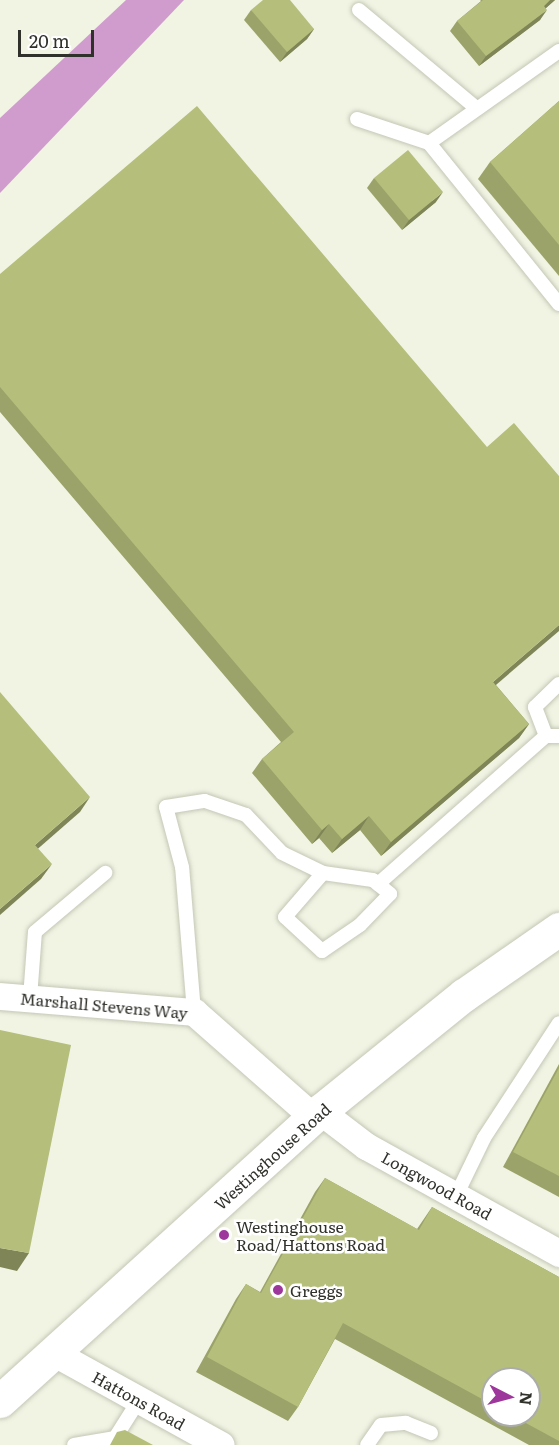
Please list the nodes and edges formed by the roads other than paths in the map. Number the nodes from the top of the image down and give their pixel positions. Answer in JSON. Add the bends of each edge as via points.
{"nodes":[{"id":1,"x":359,"y":10,"type":"dead end"},
{"id":2,"x":559,"y":51,"type":"edge"},
{"id":3,"x":475,"y":107,"type":"junction"},
{"id":4,"x":357,"y":119,"type":"dead end"},
{"id":5,"x":429,"y":143,"type":"junction"},
{"id":6,"x":559,"y":304,"type":"edge"},
{"id":7,"x":559,"y":684,"type":"edge"},
{"id":8,"x":552,"y":736,"type":"edge"},
{"id":9,"x":105,"y":873,"type":"dead end"},
{"id":10,"x":323,"y":873,"type":"junction"},
{"id":11,"x":378,"y":884,"type":"junction"},
{"id":12,"x":559,"y":929,"type":"edge"},
{"id":13,"x":0,"y":996,"type":"edge"},
{"id":14,"x":30,"y":998,"type":"junction"},
{"id":15,"x":194,"y":1012,"type":"junction"},
{"id":16,"x":559,"y":1023,"type":"edge"},
{"id":17,"x":317,"y":1114,"type":"junction"},
{"id":18,"x":456,"y":1196,"type":"junction"},
{"id":19,"x":559,"y":1253,"type":"edge"},
{"id":20,"x":56,"y":1354,"type":"junction"},
{"id":21,"x":139,"y":1400,"type":"junction"},
{"id":22,"x":0,"y":1401,"type":"edge"},
{"id":23,"x":431,"y":1433,"type":"dead end"},
{"id":24,"x":75,"y":1445,"type":"edge"},
{"id":25,"x":221,"y":1445,"type":"edge"},
{"id":26,"x":367,"y":1445,"type":"edge"}],
"edges":[{"from":1,"to":3,"type":"lane"},
{"from":2,"to":3,"type":"lane"},
{"from":3,"to":5,"type":"lane"},
{"from":4,"to":5,"type":"lane"},
{"from":5,"to":6,"type":"lane"},
{"from":7,"to":8,"type":"lane","via":[[536,707]]},
{"from":8,"to":11,"type":"lane"},
{"from":9,"to":14,"type":"lane","via":[[35,932]]},
{"from":10,"to":11,"type":"lane"},
{"from":10,"to":11,"type":"lane","via":[[285,917],[322,951],[360,925],[390,894]]},
{"from":10,"to":15,"type":"lane","via":[[282,853],[246,814],[205,801],[166,807],[182,867]]},
{"from":12,"to":17,"type":"street","name":"Westinghouse Road","via":[[464,995]]},
{"from":13,"to":14,"type":"street","name":"Marshall Stevens Way"},
{"from":14,"to":15,"type":"street","name":"Marshall Stevens Way"},
{"from":15,"to":17,"type":"street","name":"Marshall Stevens Way"},
{"from":16,"to":18,"type":"lane","via":[[484,1138]]},
{"from":17,"to":18,"type":"street","name":"Longwood Road"},
{"from":17,"to":20,"type":"street","name":"Westinghouse Road"},
{"from":18,"to":19,"type":"street","name":"Longwood Road"},
{"from":20,"to":21,"type":"street","name":"Hattons Road"},
{"from":20,"to":22,"type":"street","name":"Westinghouse Road"},
{"from":21,"to":24,"type":"lane","via":[[115,1438]]},
{"from":21,"to":25,"type":"street","name":"Hattons Road"},
{"from":23,"to":26,"type":"lane","via":[[406,1423],[381,1425]]}]}
